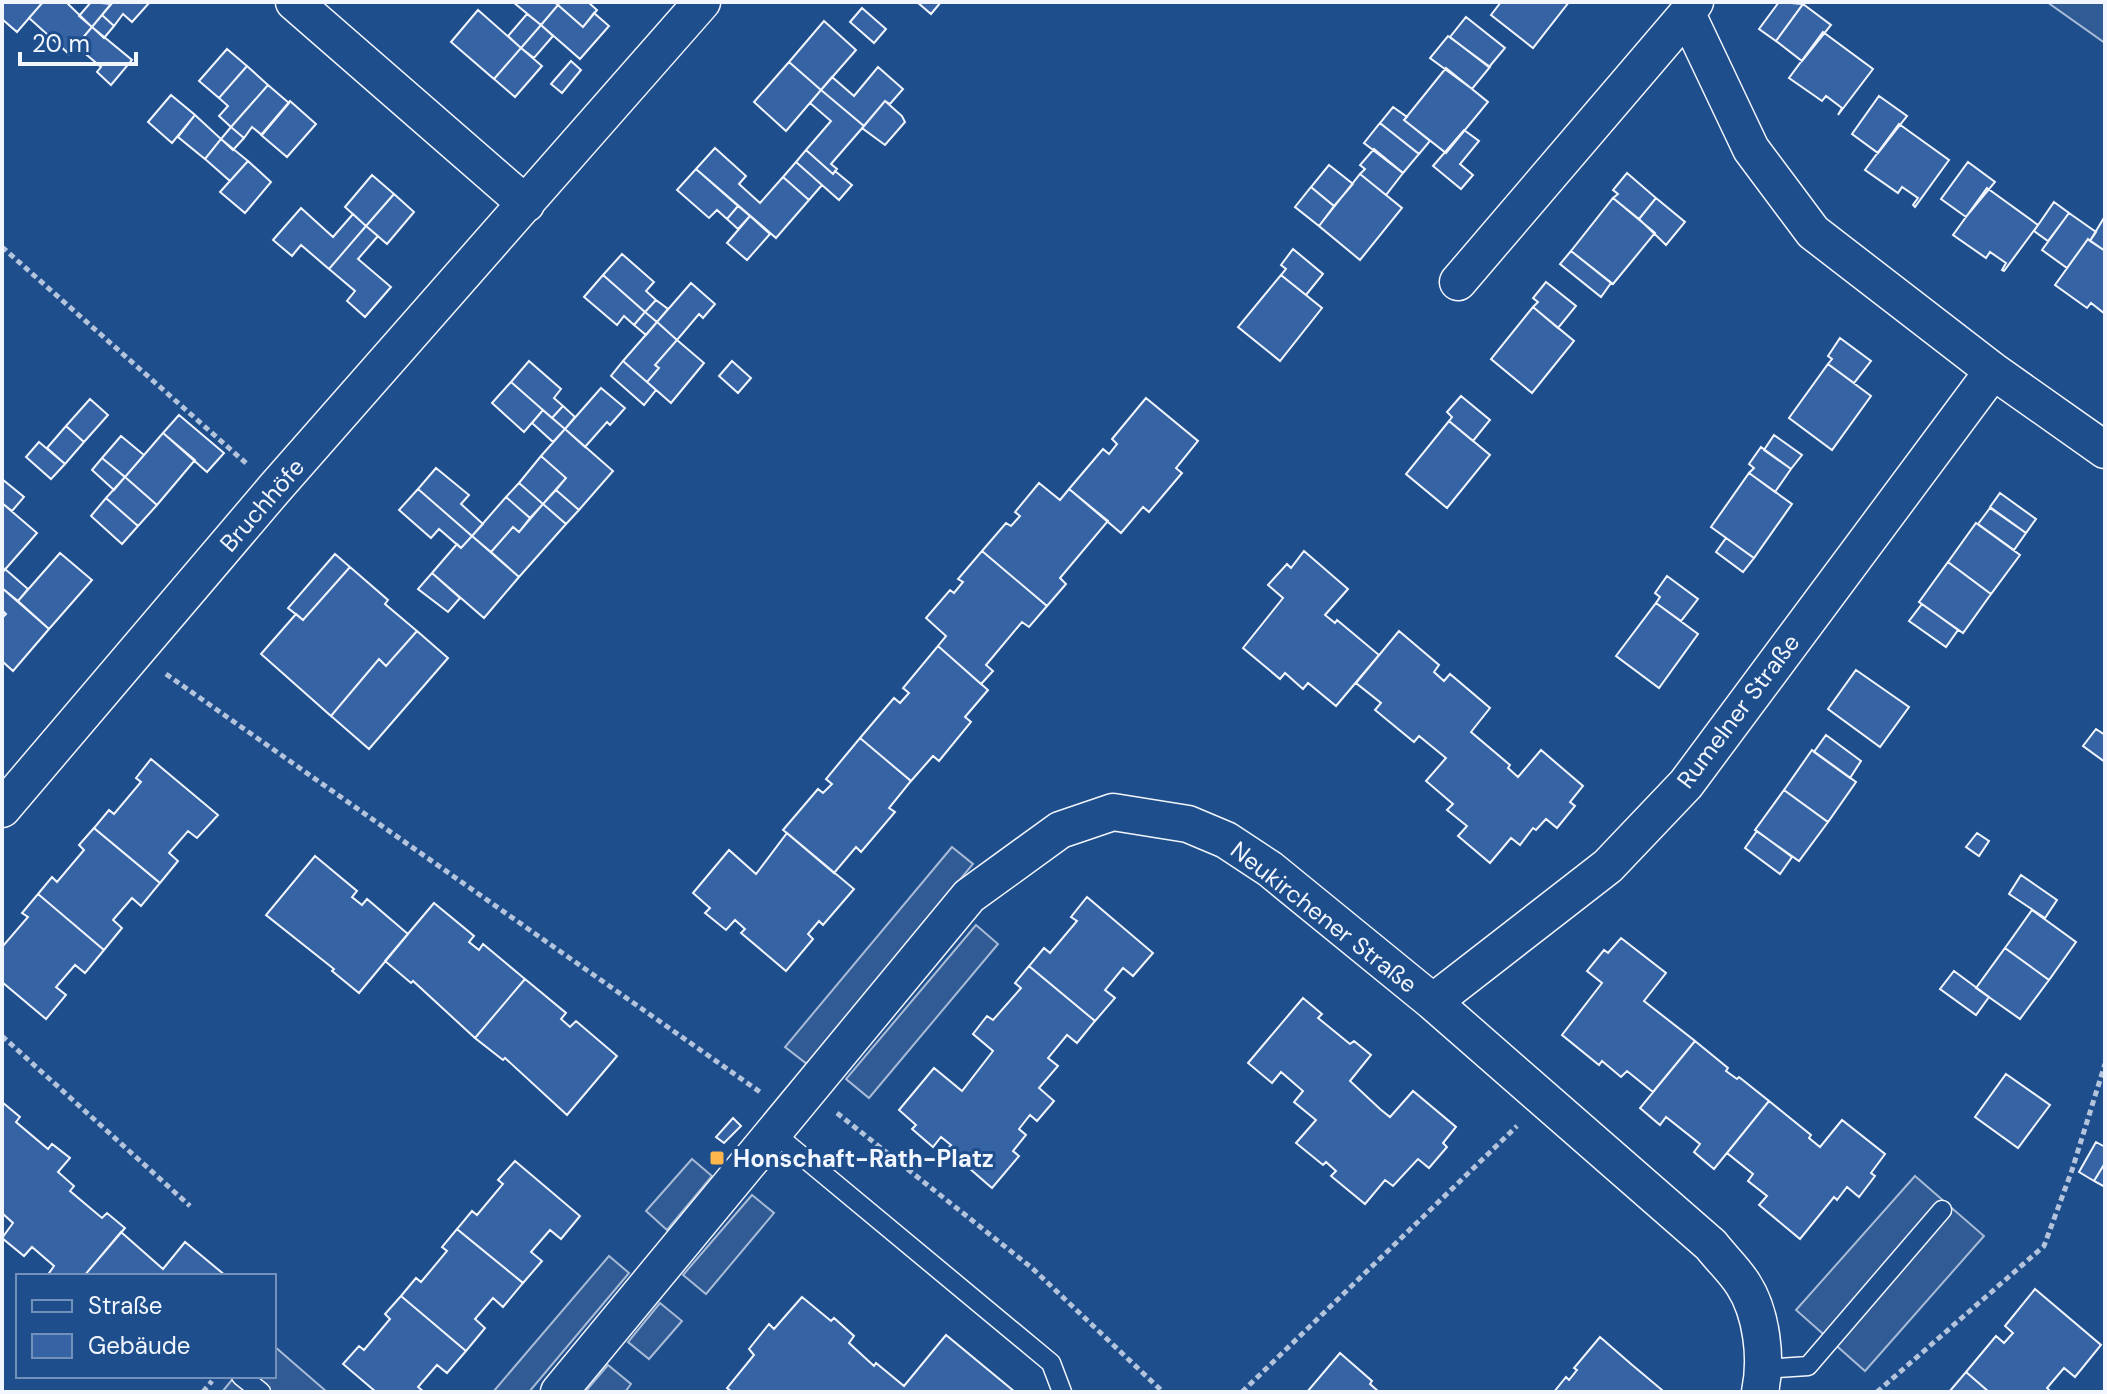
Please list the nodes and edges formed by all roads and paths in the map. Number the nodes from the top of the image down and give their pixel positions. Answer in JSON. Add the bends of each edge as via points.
{"nodes":[{"id":1,"x":294,"y":2,"type":"edge"},
{"id":2,"x":702,"y":2,"type":"edge"},
{"id":3,"x":1691,"y":8,"type":"edge"},
{"id":4,"x":526,"y":204,"type":"junction"},
{"id":5,"x":2,"y":247,"type":"edge"},
{"id":6,"x":1458,"y":282,"type":"dead end"},
{"id":7,"x":1993,"y":371,"type":"junction"},
{"id":8,"x":2105,"y":450,"type":"edge"},
{"id":9,"x":275,"y":488,"type":"junction"},
{"id":10,"x":136,"y":652,"type":"junction"},
{"id":11,"x":2,"y":809,"type":"edge"},
{"id":12,"x":1433,"y":1002,"type":"junction"},
{"id":13,"x":2,"y":1036,"type":"edge"},
{"id":14,"x":2105,"y":1064,"type":"edge"},
{"id":15,"x":1543,"y":1101,"type":"junction"},
{"id":16,"x":790,"y":1112,"type":"junction"},
{"id":17,"x":190,"y":1206,"type":"dead end"},
{"id":18,"x":1942,"y":1210,"type":"dead end"},
{"id":19,"x":244,"y":1378,"type":"edge"},
{"id":20,"x":1762,"y":1381,"type":"edge"},
{"id":21,"x":261,"y":1392,"type":"edge"},
{"id":22,"x":559,"y":1392,"type":"edge"},
{"id":23,"x":1062,"y":1392,"type":"edge"},
{"id":24,"x":1163,"y":1392,"type":"edge"},
{"id":25,"x":1242,"y":1392,"type":"edge"},
{"id":26,"x":1877,"y":1392,"type":"edge"}],
"edges":[{"from":1,"to":4,"type":"street"},
{"from":2,"to":4,"type":"street","name":"Bruchhöfe"},
{"from":3,"to":6,"type":"street"},
{"from":3,"to":7,"type":"street","via":[[1751,149],[1813,232]]},
{"from":4,"to":9,"type":"street","name":"Bruchhöfe"},
{"from":5,"to":9,"type":"path"},
{"from":7,"to":8,"type":"street"},
{"from":7,"to":12,"type":"street","name":"Rumelner Straße","via":[[1686,784],[1608,866]]},
{"from":9,"to":10,"type":"street","name":"Bruchhöfe"},
{"from":10,"to":11,"type":"street","name":"Bruchhöfe"},
{"from":10,"to":16,"type":"path"},
{"from":12,"to":15,"type":"street","name":"Neukirchener Straße"},
{"from":12,"to":16,"type":"street","name":"Neukirchener Straße","via":[[1270,869],[1226,840],[1188,824],[1113,812],[1060,830],[969,896]]},
{"from":13,"to":17,"type":"path"},
{"from":14,"to":26,"type":"path","via":[[2044,1246]]},
{"from":15,"to":20,"type":"street","name":"Neukirchener Straße","via":[[1711,1245],[1744,1285],[1760,1328]]},
{"from":15,"to":25,"type":"path"},
{"from":16,"to":22,"type":"street","name":"Neukirchener Straße"},
{"from":16,"to":23,"type":"lane","via":[[1051,1363]]},
{"from":16,"to":24,"type":"path","via":[[1032,1268]]},
{"from":18,"to":20,"type":"lane","via":[[1808,1366]]},
{"from":19,"to":21,"type":"lane"}]}
